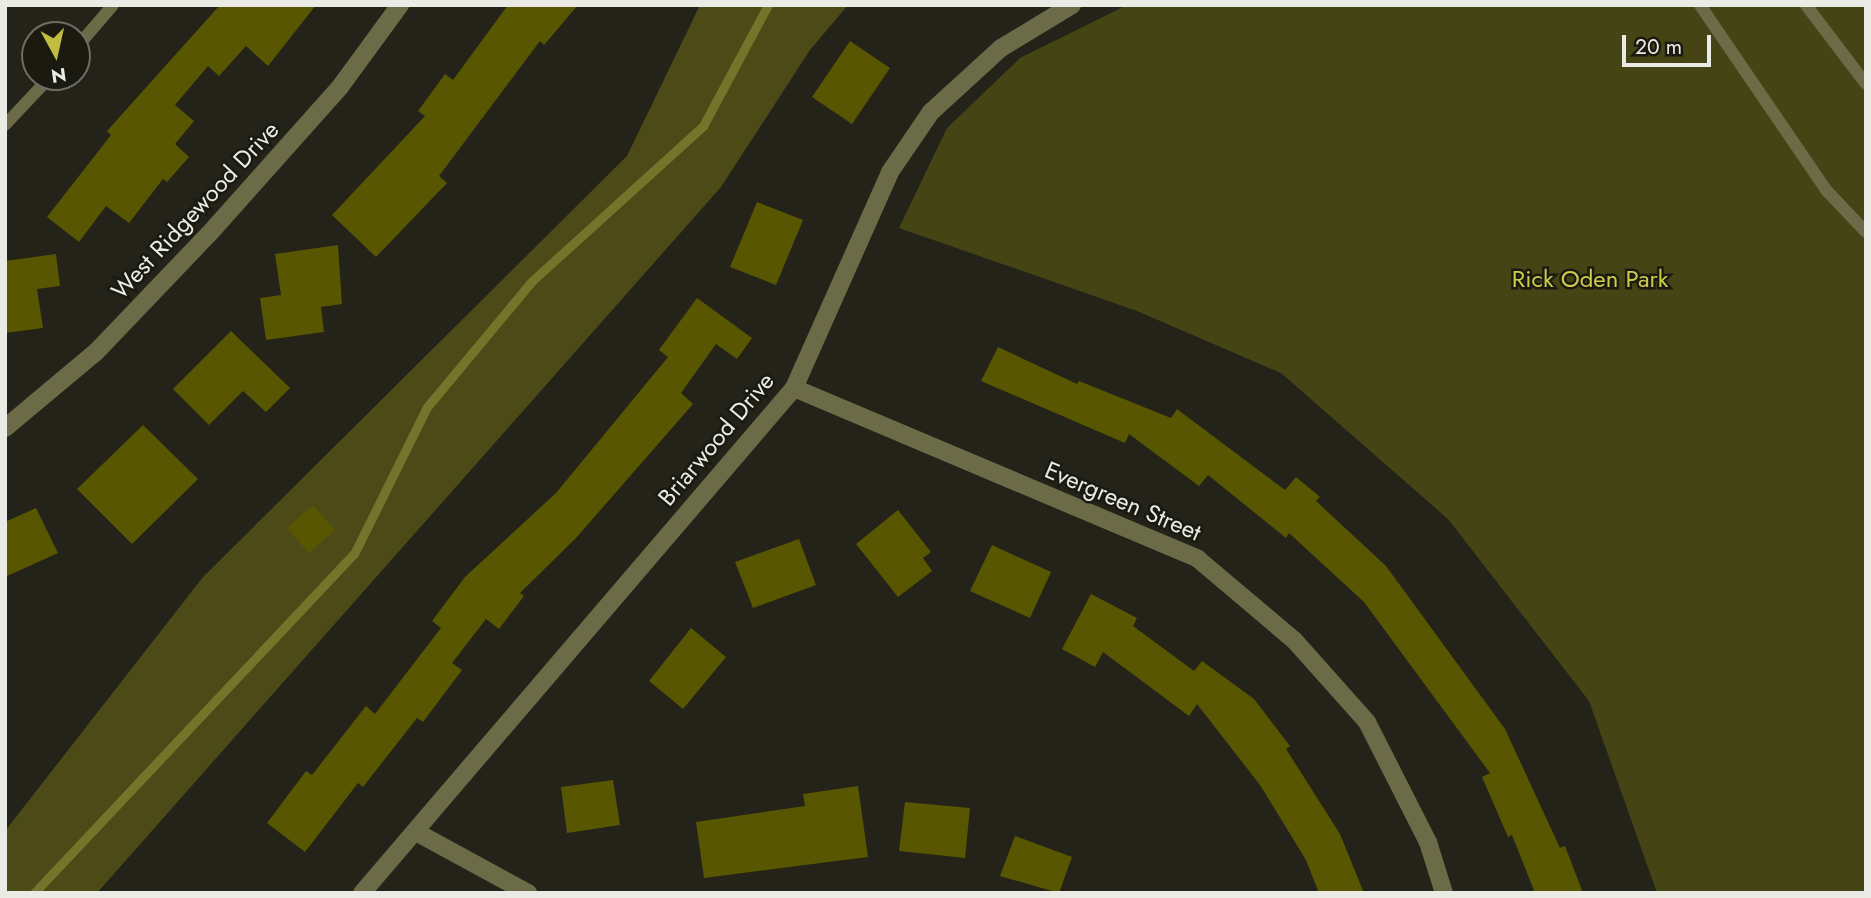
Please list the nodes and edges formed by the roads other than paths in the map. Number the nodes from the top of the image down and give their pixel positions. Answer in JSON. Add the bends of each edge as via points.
{"nodes":[{"id":1,"x":113,"y":5,"type":"edge"},
{"id":2,"x":400,"y":5,"type":"edge"},
{"id":3,"x":1072,"y":5,"type":"edge"},
{"id":4,"x":1700,"y":5,"type":"edge"},
{"id":5,"x":1806,"y":5,"type":"edge"},
{"id":6,"x":91,"y":31,"type":"edge"},
{"id":7,"x":1866,"y":85,"type":"edge"},
{"id":8,"x":37,"y":91,"type":"edge"},
{"id":9,"x":5,"y":125,"type":"edge"},
{"id":10,"x":1866,"y":233,"type":"edge"},
{"id":11,"x":794,"y":388,"type":"junction"},
{"id":12,"x":5,"y":428,"type":"edge"},
{"id":13,"x":416,"y":832,"type":"junction"},
{"id":14,"x":362,"y":893,"type":"edge"},
{"id":15,"x":528,"y":893,"type":"edge"},
{"id":16,"x":1444,"y":893,"type":"edge"}],
"edges":[{"from":1,"to":6,"type":"lane"},
{"from":2,"to":12,"type":"street","name":"West Ridgewood Drive","via":[[340,87],[209,234],[97,351]]},
{"from":3,"to":11,"type":"street","name":"Briarwood Drive","via":[[1001,48],[931,112],[890,172]]},
{"from":4,"to":10,"type":"lane","via":[[1826,190]]},
{"from":5,"to":7,"type":"lane"},
{"from":8,"to":9,"type":"lane"},
{"from":11,"to":13,"type":"street","name":"Briarwood Drive"},
{"from":11,"to":16,"type":"street","name":"Evergreen Street","via":[[1198,559],[1294,640],[1367,722],[1428,842]]},
{"from":13,"to":14,"type":"street","name":"Briarwood Drive"},
{"from":13,"to":15,"type":"street"}]}
